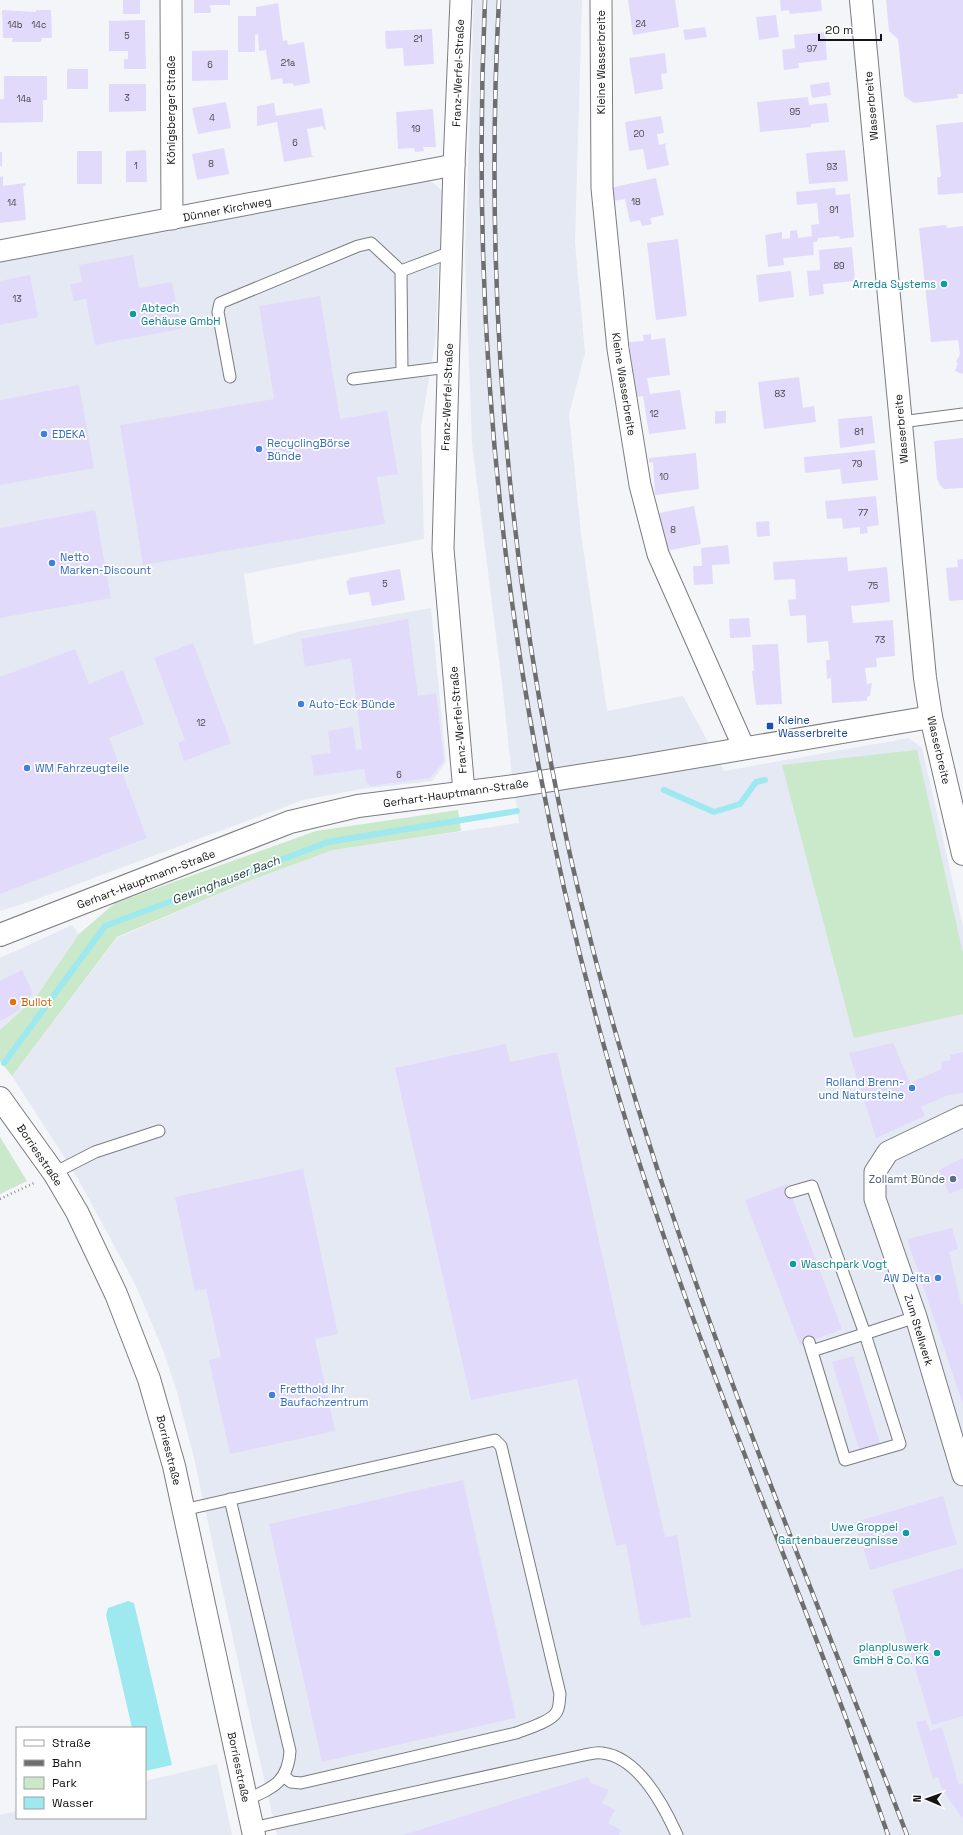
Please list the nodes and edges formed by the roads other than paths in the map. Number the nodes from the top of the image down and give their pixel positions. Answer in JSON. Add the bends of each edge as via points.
{"nodes":[{"id":1,"x":171,"y":0,"type":"edge"},
{"id":2,"x":461,"y":0,"type":"edge"},
{"id":3,"x":601,"y":0,"type":"edge"},
{"id":4,"x":861,"y":0,"type":"edge"},
{"id":5,"x":454,"y":166,"type":"junction"},
{"id":6,"x":172,"y":219,"type":"junction"},
{"id":7,"x":0,"y":251,"type":"edge"},
{"id":8,"x":451,"y":252,"type":"junction"},
{"id":9,"x":402,"y":271,"type":"junction"},
{"id":10,"x":448,"y":367,"type":"junction"},
{"id":11,"x":402,"y":372,"type":"junction"},
{"id":12,"x":230,"y":376,"type":"dead end"},
{"id":13,"x":353,"y":379,"type":"dead end"},
{"id":14,"x":963,"y":414,"type":"edge"},
{"id":15,"x":901,"y":422,"type":"junction"},
{"id":16,"x":931,"y":717,"type":"junction"},
{"id":17,"x":744,"y":748,"type":"junction"},
{"id":18,"x":464,"y":792,"type":"junction"},
{"id":19,"x":963,"y":851,"type":"edge"},
{"id":20,"x":0,"y":935,"type":"edge"},
{"id":21,"x":0,"y":1098,"type":"edge"},
{"id":22,"x":963,"y":1116,"type":"edge"},
{"id":23,"x":159,"y":1131,"type":"dead end"},
{"id":24,"x":54,"y":1173,"type":"junction"},
{"id":25,"x":791,"y":1192,"type":"dead end"},
{"id":26,"x":916,"y":1317,"type":"junction"},
{"id":27,"x":865,"y":1334,"type":"junction"},
{"id":28,"x":963,"y":1475,"type":"edge"},
{"id":29,"x":230,"y":1499,"type":"junction"},
{"id":30,"x":183,"y":1510,"type":"junction"},
{"id":31,"x":284,"y":1776,"type":"junction"},
{"id":32,"x":246,"y":1800,"type":"junction"},
{"id":33,"x":253,"y":1832,"type":"edge"},
{"id":34,"x":677,"y":1835,"type":"edge"}],
"edges":[{"from":1,"to":6,"type":"street","name":"Königsberger Straße"},
{"from":2,"to":5,"type":"street","name":"Franz-Werfel-Straße"},
{"from":3,"to":17,"type":"street","name":"Kleine Wasserbreite","via":[[602,188],[618,349],[640,485],[658,554]]},
{"from":4,"to":15,"type":"main road","name":"Wasserbreite"},
{"from":5,"to":6,"type":"street","name":"Dünner Kirchweg"},
{"from":5,"to":8,"type":"street","name":"Franz-Werfel-Straße"},
{"from":6,"to":7,"type":"street","name":"Dünner Kirchweg"},
{"from":8,"to":9,"type":"lane"},
{"from":8,"to":10,"type":"street","name":"Franz-Werfel-Straße"},
{"from":9,"to":11,"type":"lane"},
{"from":9,"to":12,"type":"lane","via":[[371,243],[358,246],[220,303],[218,312]]},
{"from":10,"to":11,"type":"lane"},
{"from":10,"to":18,"type":"street","name":"Franz-Werfel-Straße","via":[[443,549]]},
{"from":11,"to":13,"type":"lane"},
{"from":14,"to":15,"type":"lane"},
{"from":15,"to":16,"type":"main road","name":"Wasserbreite","via":[[925,678]]},
{"from":16,"to":17,"type":"main road","name":"Gerhart-Hauptmann-Straße"},
{"from":16,"to":19,"type":"main road","name":"Wasserbreite"},
{"from":17,"to":18,"type":"main road","name":"Gerhart-Hauptmann-Straße"},
{"from":18,"to":20,"type":"main road","name":"Gerhart-Hauptmann-Straße","via":[[358,806],[290,822]]},
{"from":21,"to":24,"type":"main road","name":"Borriesstraße"},
{"from":22,"to":26,"type":"street","name":"Zum Stellwerk","via":[[888,1152],[875,1172],[875,1199]]},
{"from":23,"to":24,"type":"lane","via":[[95,1152]]},
{"from":24,"to":30,"type":"main road","name":"Borriesstraße","via":[[98,1253],[134,1336],[162,1422]]},
{"from":25,"to":27,"type":"lane","via":[[812,1186]]},
{"from":26,"to":27,"type":"lane"},
{"from":26,"to":28,"type":"street","name":"Zum Stellwerk"},
{"from":27,"to":27,"type":"lane","via":[[900,1444],[845,1460],[811,1346]]},
{"from":29,"to":30,"type":"lane"},
{"from":29,"to":31,"type":"lane","via":[[290,1751],[289,1764]]},
{"from":29,"to":31,"type":"lane","via":[[495,1440],[501,1446],[560,1694],[556,1715],[516,1733],[301,1783],[291,1782]]},
{"from":30,"to":32,"type":"main road","name":"Borriesstraße"},
{"from":31,"to":32,"type":"lane","via":[[274,1787]]},
{"from":32,"to":33,"type":"main road","name":"Borriesstraße"},
{"from":33,"to":34,"type":"lane","via":[[584,1755],[603,1753],[634,1769],[650,1785],[668,1814]]}]}
